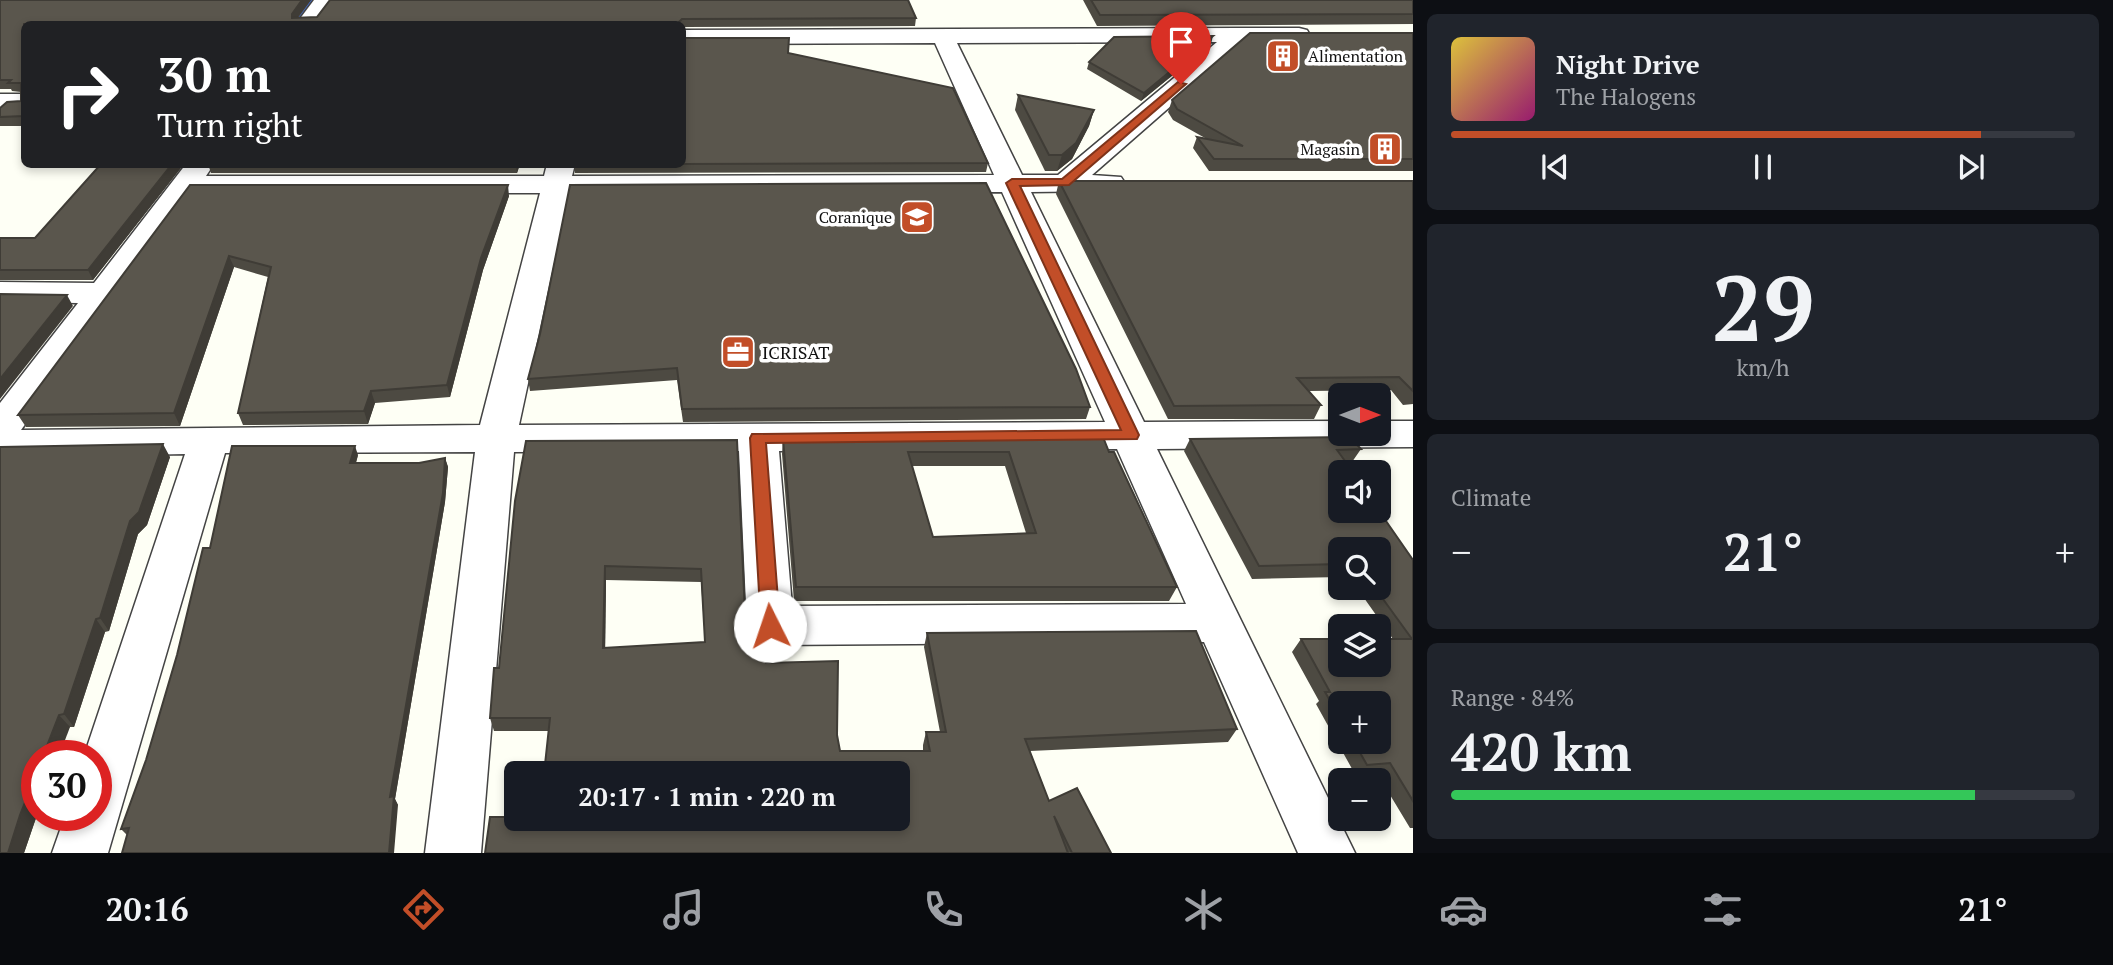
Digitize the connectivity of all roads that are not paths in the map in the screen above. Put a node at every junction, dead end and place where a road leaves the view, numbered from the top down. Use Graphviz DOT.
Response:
graph roads {
  1 [pos="325,0"];
  2 [pos="308,21"];
  3 [pos="1239,35"];
  4 [pos="1320,35"];
  5 [pos="943,36"];
  6 [pos="686,37"];
  7 [pos="0,100"];
  8 [pos="21,100"];
  9 [pos="560,174"];
  10 [pos="193,175"];
  11 [pos="1012,183"];
  12 [pos="1065,183"];
  13 [pos="1134,183"];
  14 [pos="0,292"];
  15 [pos="103,293"];
  16 [pos="0,430"];
  17 [pos="1413,434"];
  18 [pos="1131,435"];
  19 [pos="758,438"];
  20 [pos="496,439"];
  21 [pos="209,440"];
  22 [pos="0,444"];
  23 [pos="1220,623"];
  24 [pos="112,750"];
  25 [pos="87,831"];
  26 [pos="80,853"];
  27 [pos="453,853"];
  28 [pos="1327,853"];
  1 -- 2 [label="street"];
  3 -- 4 [label="street"];
  3 -- 5 [label="street"];
  3 -- 12 [label="street"];
  5 -- 6 [label="street"];
  5 -- 11 [label="street"];
  7 -- 8 [label="street"];
  9 -- 10 [label="street"];
  9 -- 11 [label="street"];
  9 -- 20 [label="street"];
  10 -- 15 [label="street"];
  11 -- 12 [label="street"];
  11 -- 18 [label="street"];
  12 -- 13 [label="street"];
  14 -- 15 [label="street"];
  15 -- 16 [label="street"];
  17 -- 18 [label="street"];
  18 -- 19 [label="street"];
  18 -- 23 [label="street"];
  19 -- 20 [label="street"];
  19 -- 23 [label="street"];
  20 -- 21 [label="street"];
  20 -- 27 [label="street"];
  21 -- 22 [label="street"];
  21 -- 24 [label="street"];
  23 -- 28 [label="street"];
  25 -- 26 [label="street"];
}
